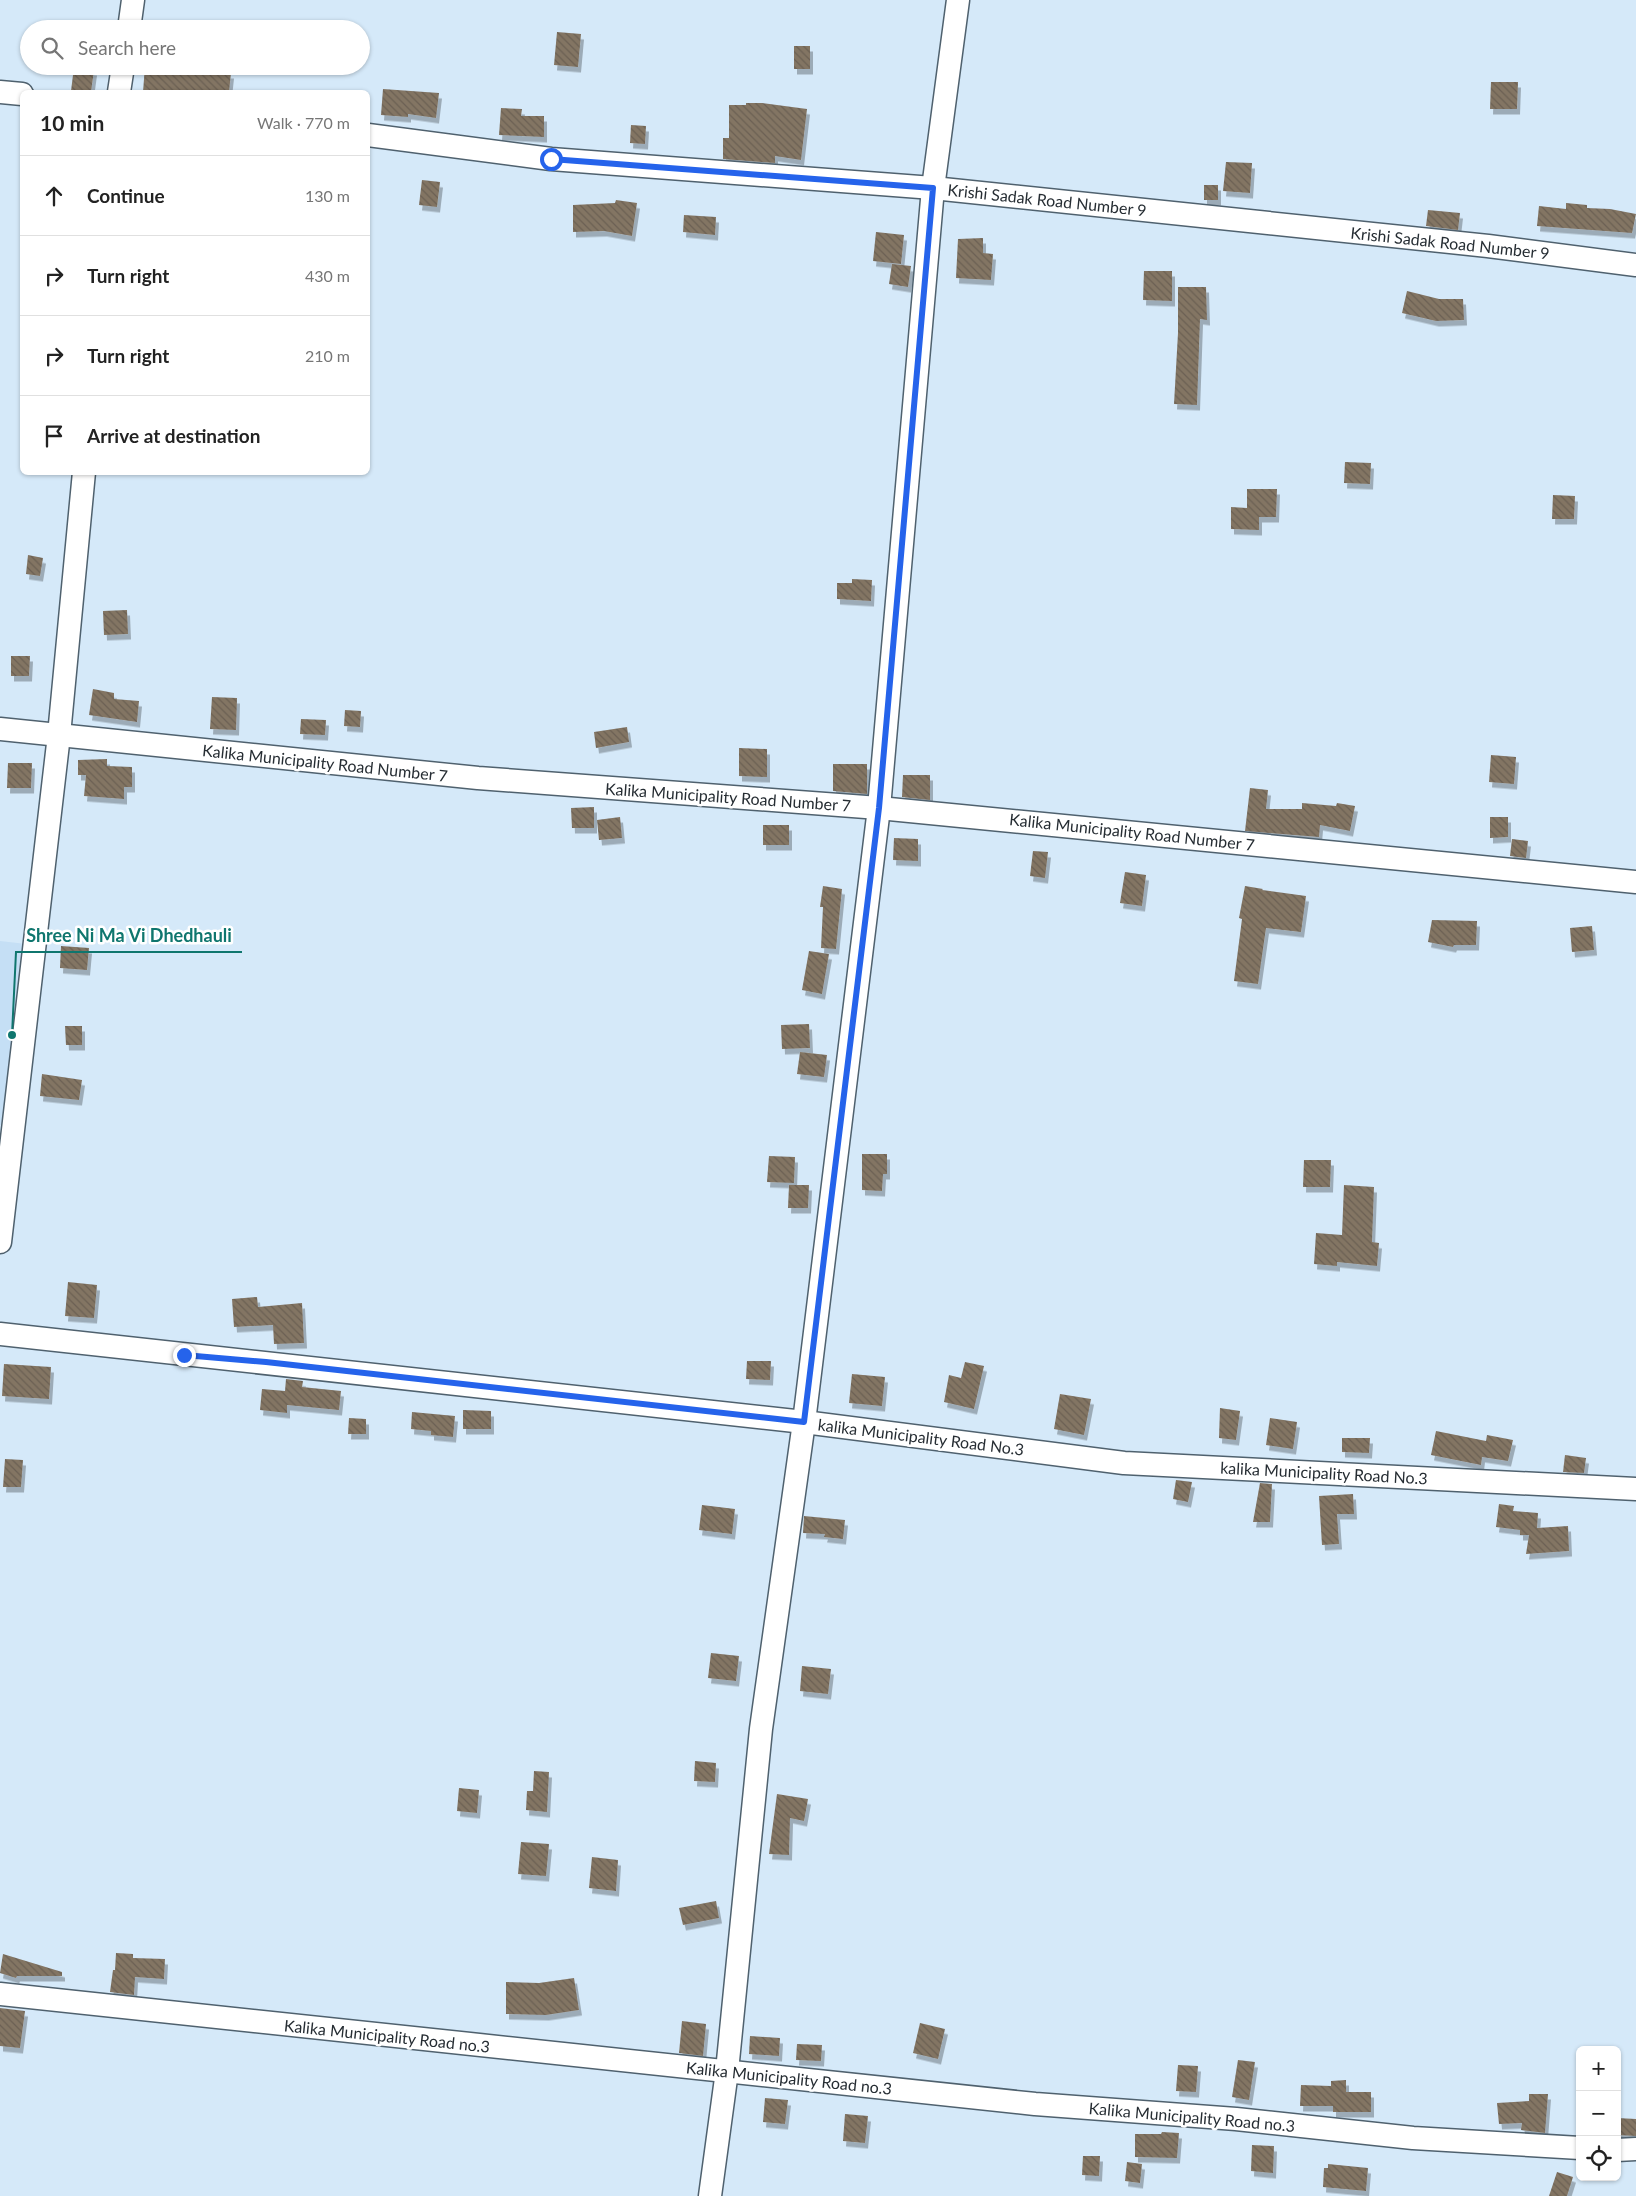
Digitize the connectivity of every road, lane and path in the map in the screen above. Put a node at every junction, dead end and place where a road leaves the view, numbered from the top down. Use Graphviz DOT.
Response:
graph roads {
  1 [pos="133,0"];
  2 [pos="958,0"];
  3 [pos="130,20"];
  4 [pos="122,75"];
  5 [pos="119,90"];
  6 [pos="0,92"];
  7 [pos="20,94"];
  8 [pos="370,135"];
  9 [pos="933,188"];
  10 [pos="1636,264"];
  11 [pos="84,475"];
  12 [pos="0,729"];
  13 [pos="60,735"];
  14 [pos="879,808"];
  15 [pos="1636,882"];
  16 [pos="0,1242"];
  17 [pos="0,1334"];
  18 [pos="804,1422"];
  19 [pos="1636,1489"];
  20 [pos="0,1994"];
  21 [pos="727,2071"];
  22 [pos="1576,2148"];
  23 [pos="1636,2149"];
  24 [pos="1621,2150"];
  25 [pos="710,2196"];
  1 -- 3 [label="street"];
  2 -- 9 [label="street"];
  4 -- 5 [label="street"];
  6 -- 7 [label="street"];
  8 -- 9 [label="street, Krishi Sadak Road Number 9"];
  9 -- 10 [label="street, Krishi Sadak Road Number 9"];
  9 -- 14 [label="street"];
  11 -- 13 [label="street"];
  12 -- 13 [label="street, Kalika Municipality Road Number 7"];
  13 -- 14 [label="street, Kalika Municipality Road Number 7"];
  13 -- 16 [label="street"];
  14 -- 15 [label="street, Kalika Municipality Road Number 7"];
  14 -- 18 [label="street"];
  17 -- 18 [label="street, kalika Municipality Road No.3"];
  18 -- 19 [label="street, kalika Municipality Road No.3"];
  18 -- 21 [label="street"];
  20 -- 21 [label="street, Kalika Municipality Road no.3"];
  21 -- 22 [label="street, Kalika Municipality Road no.3"];
  21 -- 25 [label="street"];
  23 -- 24 [label="street"];
}
